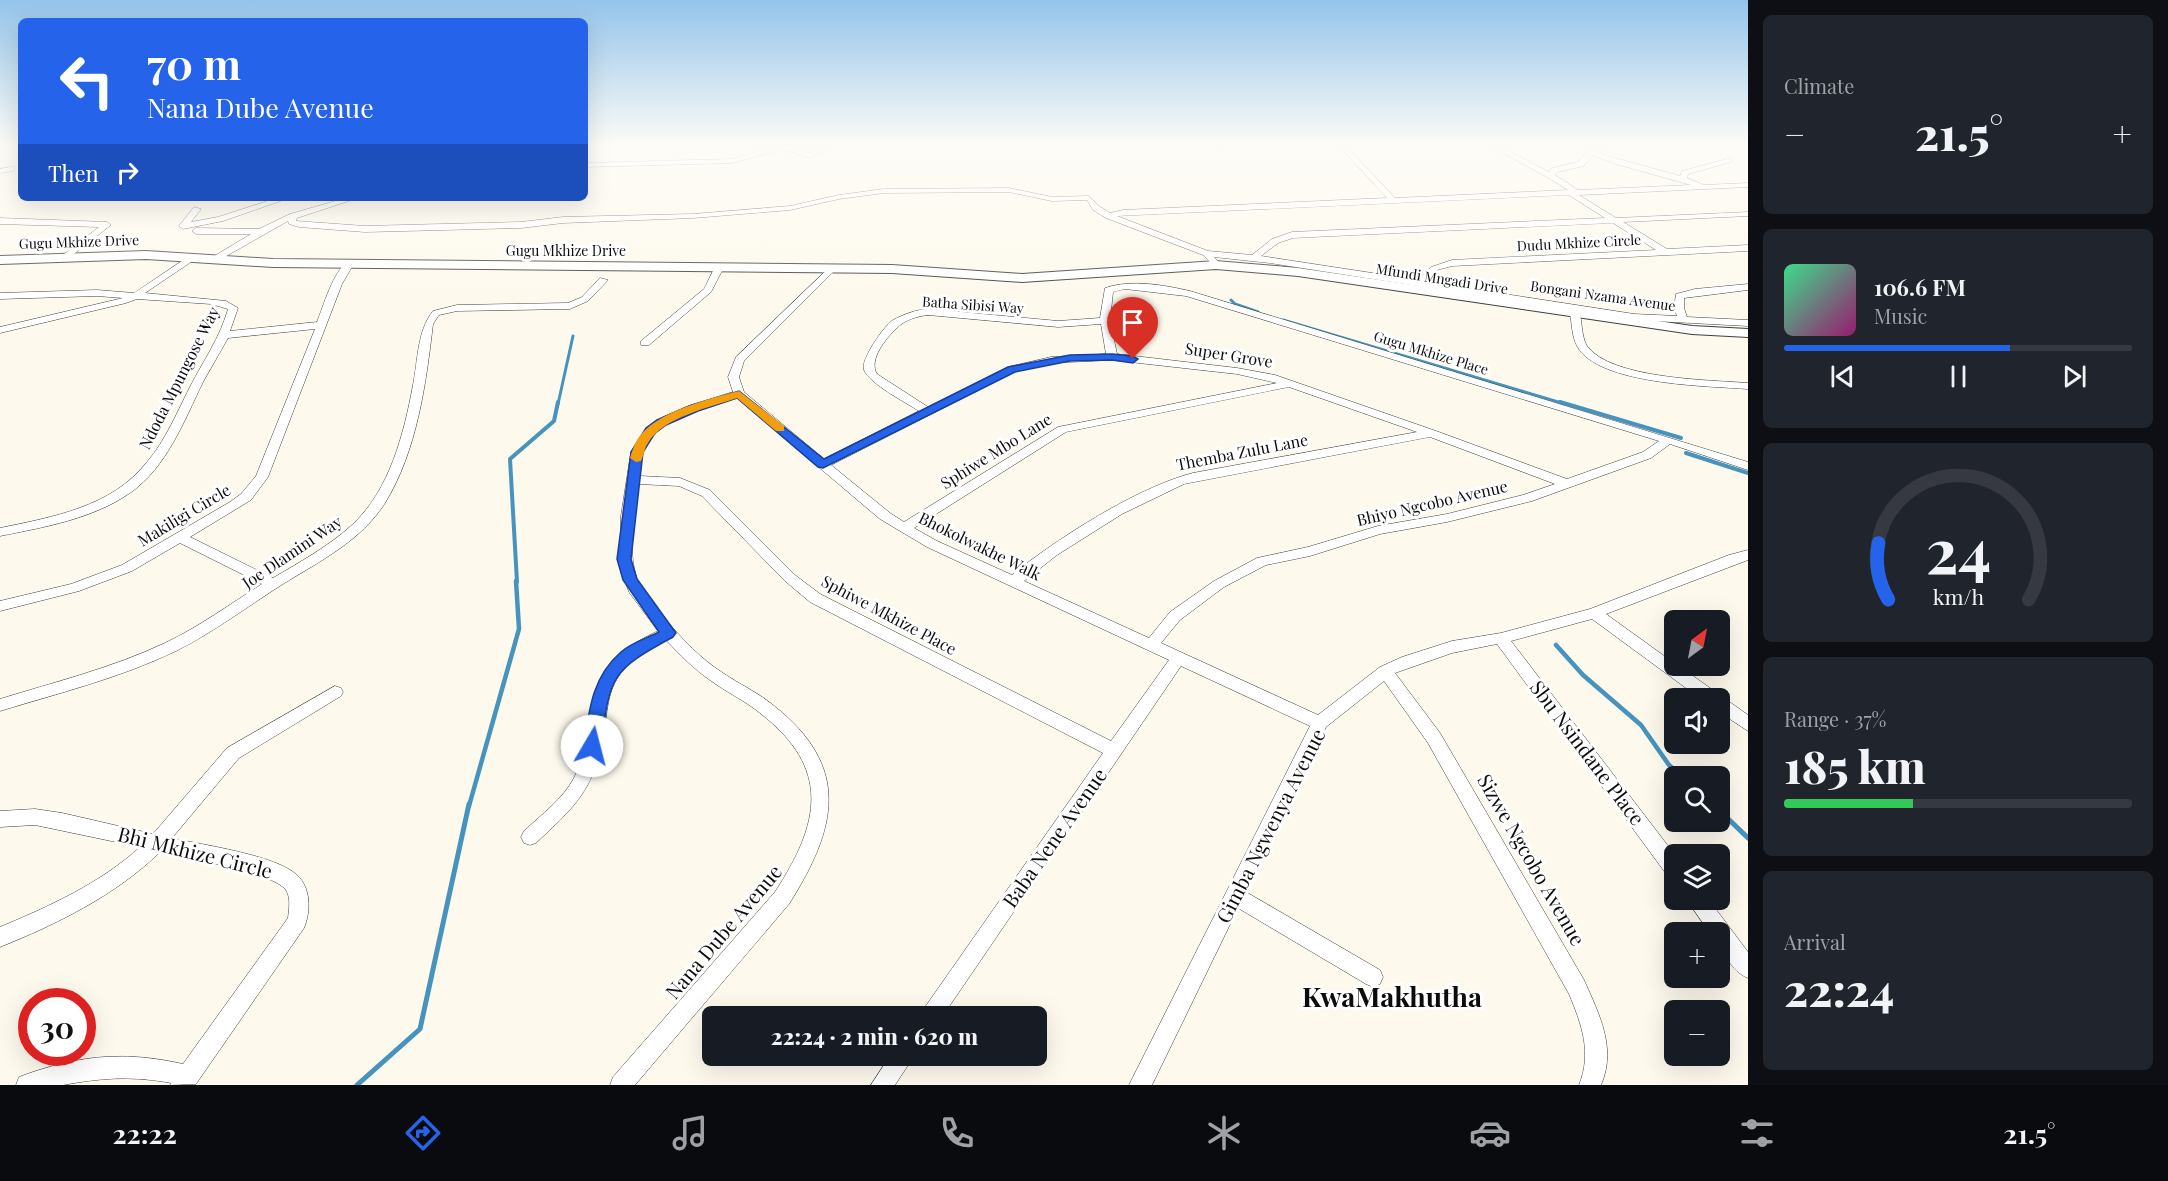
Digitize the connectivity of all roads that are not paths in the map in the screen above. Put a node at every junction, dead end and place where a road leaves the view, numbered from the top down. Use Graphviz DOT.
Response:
graph roads {
  1 [pos="841,197"];
  2 [pos="1041,197"];
  3 [pos="1391,197"];
  4 [pos="1481,197"];
  5 [pos="1580,197"];
  6 [pos="1394,200"];
  7 [pos="276,201"];
  8 [pos="344,201"];
  9 [pos="196,209"];
  10 [pos="1748,214"];
  11 [pos="293,216"];
  12 [pos="1108,216"];
  13 [pos="0,221"];
  14 [pos="1617,221"];
  15 [pos="183,226"];
  16 [pos="260,232"];
  17 [pos="1748,248"];
  18 [pos="1665,252"];
  19 [pos="1206,253"];
  20 [pos="66,257"];
  21 [pos="191,258"];
  22 [pos="1254,258"];
  23 [pos="0,260"];
  24 [pos="214,260"];
  25 [pos="348,265"];
  26 [pos="1215,265"];
  27 [pos="719,267"];
  28 [pos="831,269"];
  29 [pos="1131,270"];
  30 [pos="603,280"];
  31 [pos="1420,283"];
  32 [pos="1133,286"];
  33 [pos="1748,287"];
  34 [pos="0,296"];
  35 [pos="135,296"];
  36 [pos="1575,314"];
  37 [pos="1105,321"];
  38 [pos="1684,321"];
  39 [pos="1748,323"];
  40 [pos="320,326"];
  41 [pos="0,330"];
  42 [pos="1748,333"];
  43 [pos="223,335"];
  44 [pos="645,343"];
  45 [pos="1112,357"];
  46 [pos="1289,383"];
  47 [pos="1748,386"];
  48 [pos="739,394"];
  49 [pos="926,411"];
  50 [pos="1432,433"];
  51 [pos="1668,440"];
  52 [pos="823,465"];
  53 [pos="1748,466"];
  54 [pos="633,480"];
  55 [pos="1565,483"];
  56 [pos="904,528"];
  57 [pos="0,532"];
  58 [pos="180,538"];
  59 [pos="1748,555"];
  60 [pos="1013,582"];
  61 [pos="274,584"];
  62 [pos="0,606"];
  63 [pos="1594,613"];
  64 [pos="668,633"];
  65 [pos="1501,638"];
  66 [pos="1151,645"];
  67 [pos="1178,658"];
  68 [pos="1385,671"];
  69 [pos="1698,688"];
  70 [pos="335,693"];
  71 [pos="0,705"];
  72 [pos="1730,711"];
  73 [pos="1320,723"];
  74 [pos="1748,724"];
  75 [pos="1115,751"];
  76 [pos="0,819"];
  77 [pos="530,837"];
  78 [pos="157,843"];
  79 [pos="1664,856"];
  80 [pos="1234,896"];
  81 [pos="1704,910"];
  82 [pos="0,937"];
  83 [pos="1748,968"];
  84 [pos="1373,977"];
  85 [pos="938,1006"];
  86 [pos="896,1066"];
  87 [pos="185,1081"];
  88 [pos="27,1085"];
  89 [pos="621,1085"];
  90 [pos="882,1085"];
  91 [pos="1140,1085"];
  92 [pos="1590,1085"];
  1 -- 11 [label="street, Bongani Nzama Avenue"];
  2 -- 12 [label="street, Bongani Nzama Avenue"];
  3 -- 6 [label="street"];
  4 -- 6 [label="street"];
  5 -- 14 [label="street"];
  6 -- 12 [label="street"];
  7 -- 15 [label="street"];
  8 -- 11 [label="street"];
  9 -- 15 [label="street"];
  10 -- 14 [label="street"];
  11 -- 16 [label="street"];
  12 -- 19 [label="street, Bongani Nzama Avenue"];
  13 -- 20 [label="street"];
  14 -- 18 [label="street"];
  14 -- 22 [label="street"];
  15 -- 16 [label="street"];
  16 -- 24 [label="street"];
  17 -- 18 [label="street, Dudu Mkhize Circle"];
  18 -- 31 [label="street, Dudu Mkhize Circle"];
  19 -- 22 [label="street, Bongani Nzama Avenue"];
  19 -- 26 [label="street"];
  20 -- 21 [label="street, Gugu Mkhize Drive"];
  20 -- 23 [label="street, Gugu Mkhize Drive"];
  21 -- 24 [label="street, Gugu Mkhize Drive"];
  21 -- 35 [label="street"];
  22 -- 31 [label="street, Bongani Nzama Avenue"];
  24 -- 25 [label="street, Gugu Mkhize Drive"];
  25 -- 27 [label="street, Gugu Mkhize Drive"];
  25 -- 40 [label="street, Makiligi Circle"];
  26 -- 29 [label="street, Mfundi Mngadi Drive"];
  26 -- 36 [label="street, Mfundi Mngadi Drive"];
  27 -- 28 [label="street, Gugu Mkhize Drive"];
  27 -- 44 [label="street"];
  28 -- 29 [label="street, Gugu Mkhize Drive"];
  28 -- 48 [label="street"];
  29 -- 32 [label="street"];
  30 -- 61 [label="street, Joe Dlamini Way"];
  31 -- 38 [label="street, Bongani Nzama Avenue"];
  32 -- 37 [label="street, Gugu Mkhize Place"];
  32 -- 51 [label="street, Gugu Mkhize Place"];
  33 -- 38 [label="street"];
  34 -- 35 [label="street"];
  35 -- 41 [label="street"];
  35 -- 43 [label="street, Ndoda Mpungose Way"];
  36 -- 42 [label="street, Mfundi Mngadi Drive"];
  36 -- 47 [label="street"];
  37 -- 45 [label="street"];
  37 -- 49 [label="street, Batha Sibisi Way"];
  38 -- 39 [label="street, Bongani Nzama Avenue"];
  40 -- 43 [label="street"];
  40 -- 58 [label="street, Makiligi Circle"];
  43 -- 57 [label="street, Ndoda Mpungose Way"];
  45 -- 46 [label="street, Super Grove"];
  45 -- 49 [label="street, Super Grove"];
  46 -- 50 [label="street, Super Grove"];
  46 -- 56 [label="street, Sphiwe Mbo Lane"];
  48 -- 52 [label="street, Bhokolwakhe Walk"];
  48 -- 54 [label="street, Nana Dube Avenue"];
  49 -- 52 [label="street, Super Grove"];
  50 -- 55 [label="street, Super Grove"];
  50 -- 60 [label="street, Themba Zulu Lane"];
  51 -- 53 [label="street, Gugu Mkhize Place"];
  51 -- 55 [label="street, Bhiyo Ngcobo Avenue"];
  52 -- 56 [label="street, Bhokolwakhe Walk"];
  54 -- 64 [label="street, Nana Dube Avenue"];
  54 -- 75 [label="street, Sphiwe Mkhize Place"];
  55 -- 66 [label="street, Bhiyo Ngcobo Avenue"];
  56 -- 60 [label="street, Bhokolwakhe Walk"];
  58 -- 61 [label="street"];
  58 -- 62 [label="street, Makiligi Circle"];
  59 -- 63 [label="street, Gimba Ngwenya Avenue"];
  60 -- 66 [label="street, Bhokolwakhe Walk"];
  61 -- 71 [label="street, Joe Dlamini Way"];
  63 -- 65 [label="street, Gimba Ngwenya Avenue"];
  63 -- 69 [label="street"];
  64 -- 77 [label="street"];
  64 -- 89 [label="street, Nana Dube Avenue"];
  65 -- 68 [label="street, Gimba Ngwenya Avenue"];
  65 -- 79 [label="street, Sbu Nsindane Place"];
  66 -- 67 [label="street, Bhokolwakhe Walk"];
  67 -- 73 [label="street, Bhokolwakhe Walk"];
  67 -- 75 [label="street, Baba Nene Avenue"];
  68 -- 73 [label="street, Gimba Ngwenya Avenue"];
  68 -- 92 [label="street, Sizwe Ngcobo Avenue"];
  70 -- 78 [label="street"];
  72 -- 74 [label="street"];
  73 -- 80 [label="street, Gimba Ngwenya Avenue"];
  75 -- 85 [label="street, Baba Nene Avenue"];
  76 -- 78 [label="street, Bhi Mkhize Circle"];
  78 -- 82 [label="street"];
  78 -- 87 [label="street, Bhi Mkhize Circle"];
  80 -- 84 [label="street"];
  80 -- 91 [label="street, Gimba Ngwenya Avenue"];
  81 -- 83 [label="street"];
  86 -- 90 [label="street"];
  87 -- 88 [label="street"];
}
